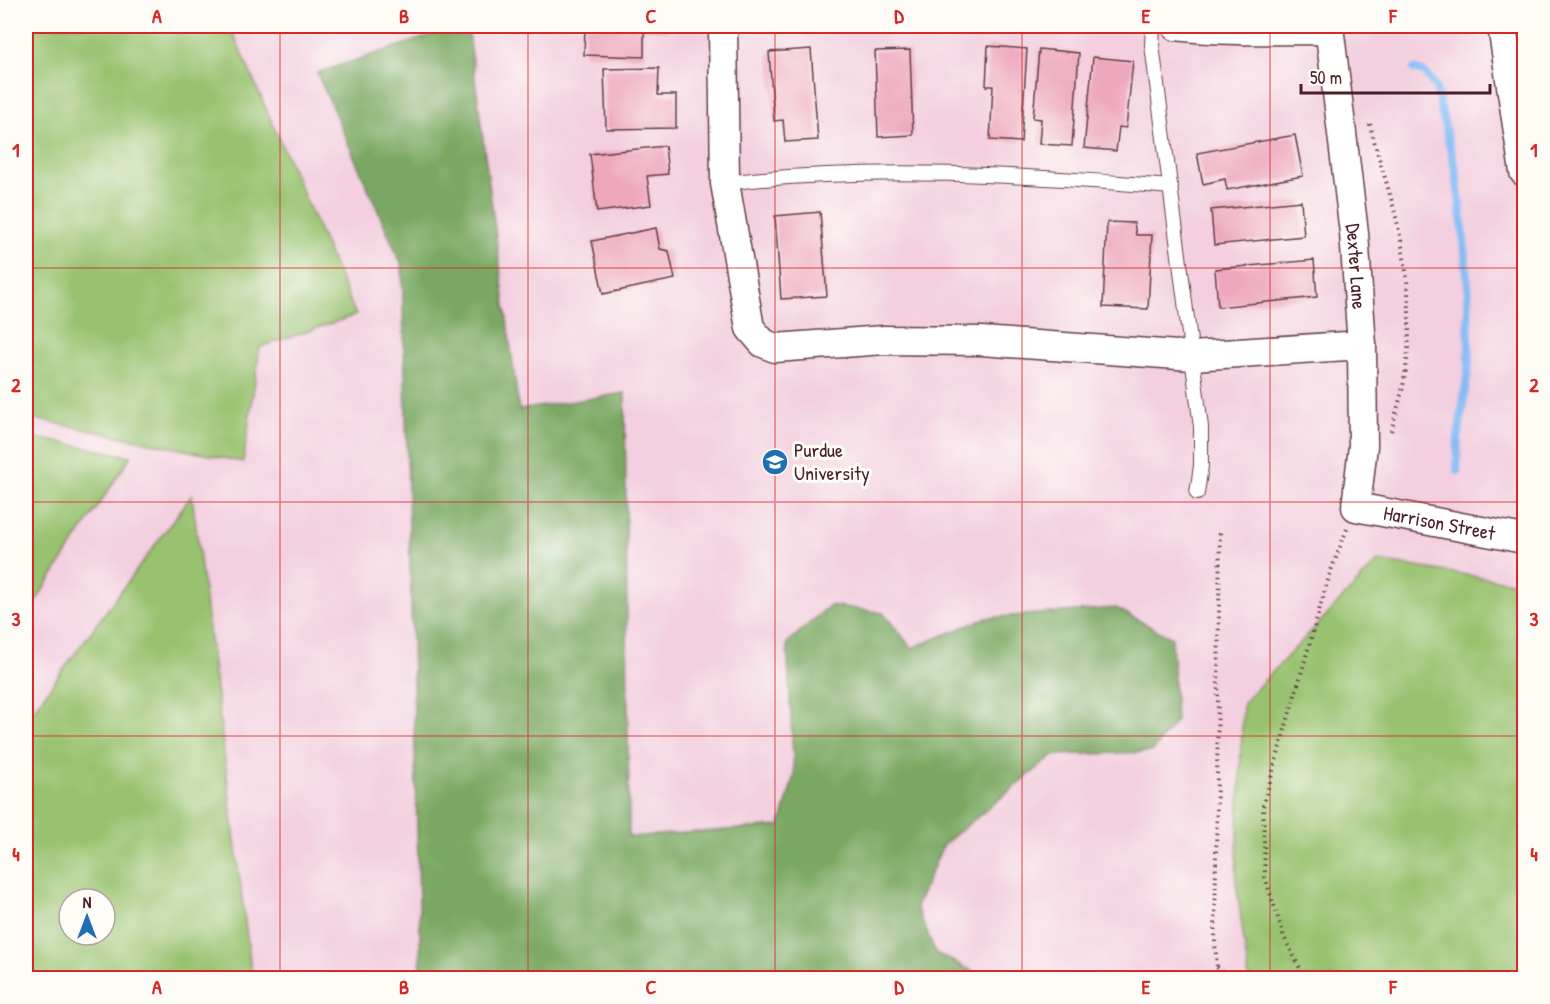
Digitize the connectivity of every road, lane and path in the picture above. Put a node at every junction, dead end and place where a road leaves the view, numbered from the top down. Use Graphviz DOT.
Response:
graph roads {
  1 [pos="723,26"];
  2 [pos="1153,26"];
  3 [pos="1176,26"];
  4 [pos="1502,26"];
  5 [pos="1329,28"];
  6 [pos="1370,122"];
  7 [pos="1524,172"];
  8 [pos="725,183"];
  9 [pos="1171,187"];
  10 [pos="1362,345"];
  11 [pos="1192,356"];
  12 [pos="1389,441"];
  13 [pos="1197,493"];
  14 [pos="1356,507"];
  15 [pos="1220,529"];
  16 [pos="1524,539"];
  17 [pos="1217,967"];
  18 [pos="1218,978"];
  19 [pos="1228,978"];
  20 [pos="1305,978"];
  1 -- 8 [label="street"];
  2 -- 9 [label="lane"];
  3 -- 5 [label="street"];
  4 -- 7 [label="street"];
  5 -- 10 [label="street, Dexter Lane"];
  6 -- 12 [label="path"];
  8 -- 9 [label="lane"];
  8 -- 11 [label="street"];
  9 -- 11 [label="lane"];
  10 -- 11 [label="street"];
  10 -- 14 [label="street, Dexter Lane"];
  11 -- 13 [label="lane"];
  14 -- 16 [label="street, Harrison Street"];
  14 -- 20 [label="path"];
  15 -- 17 [label="path"];
  17 -- 18 [label="path"];
  17 -- 19 [label="path"];
}
